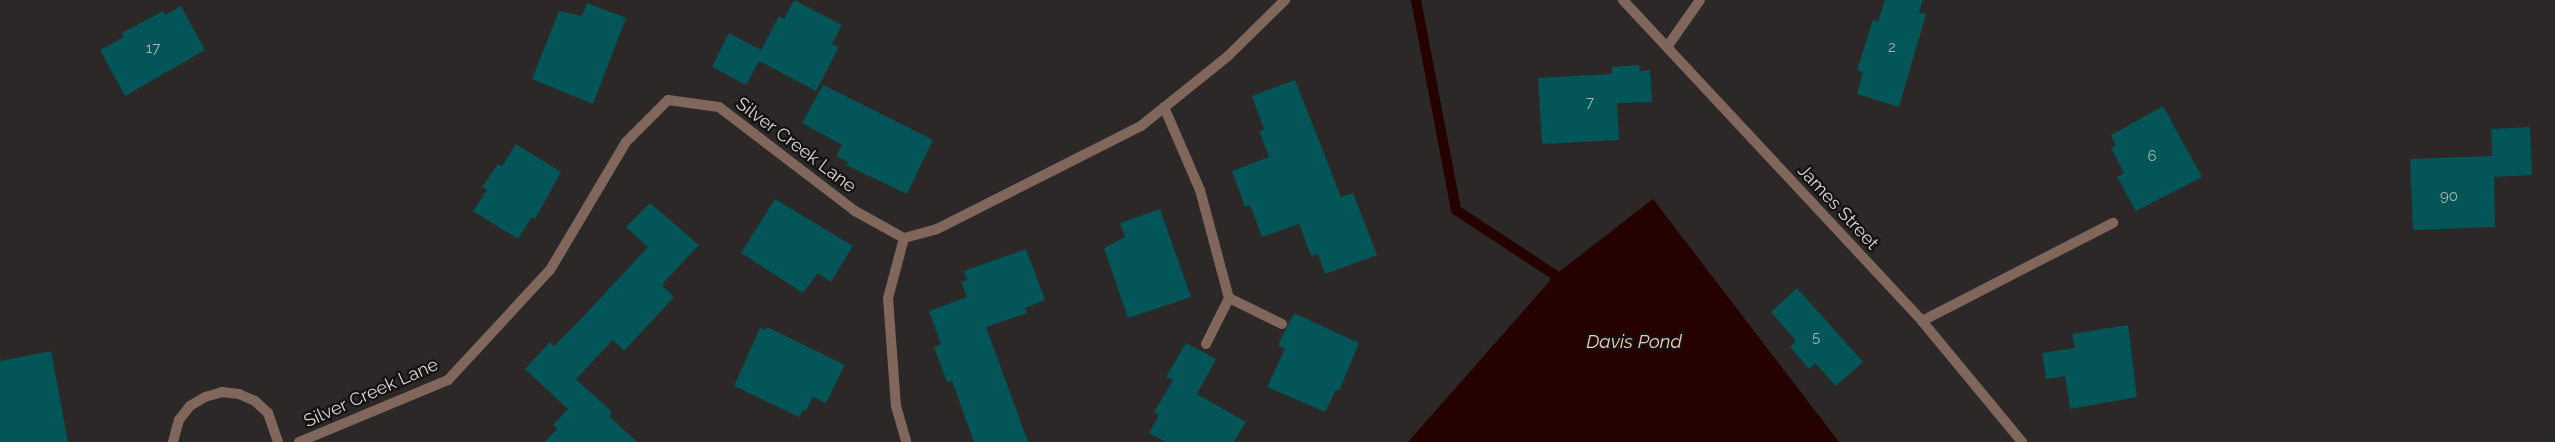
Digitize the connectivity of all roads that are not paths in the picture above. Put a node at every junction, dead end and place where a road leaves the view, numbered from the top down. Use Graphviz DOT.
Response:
graph roads {
  1 [pos="1285,0"];
  2 [pos="1623,0"];
  3 [pos="1700,0"];
  4 [pos="1667,47"];
  5 [pos="1164,107"];
  6 [pos="2113,223"];
  7 [pos="904,238"];
  8 [pos="1229,298"];
  9 [pos="1922,321"];
  10 [pos="1282,324"];
  11 [pos="1206,344"];
  12 [pos="173,442"];
  13 [pos="278,442"];
  14 [pos="299,442"];
  15 [pos="906,442"];
  16 [pos="2022,442"];
  1 -- 5 [label="street"];
  2 -- 4 [label="street, James Street"];
  3 -- 4 [label="street"];
  4 -- 9 [label="street, James Street"];
  5 -- 7 [label="street"];
  5 -- 8 [label="street"];
  6 -- 9 [label="street"];
  7 -- 14 [label="street, Silver Creek Lane"];
  7 -- 15 [label="street"];
  8 -- 10 [label="street"];
  8 -- 11 [label="street"];
  9 -- 16 [label="street, James Street"];
  12 -- 13 [label="street"];
}
